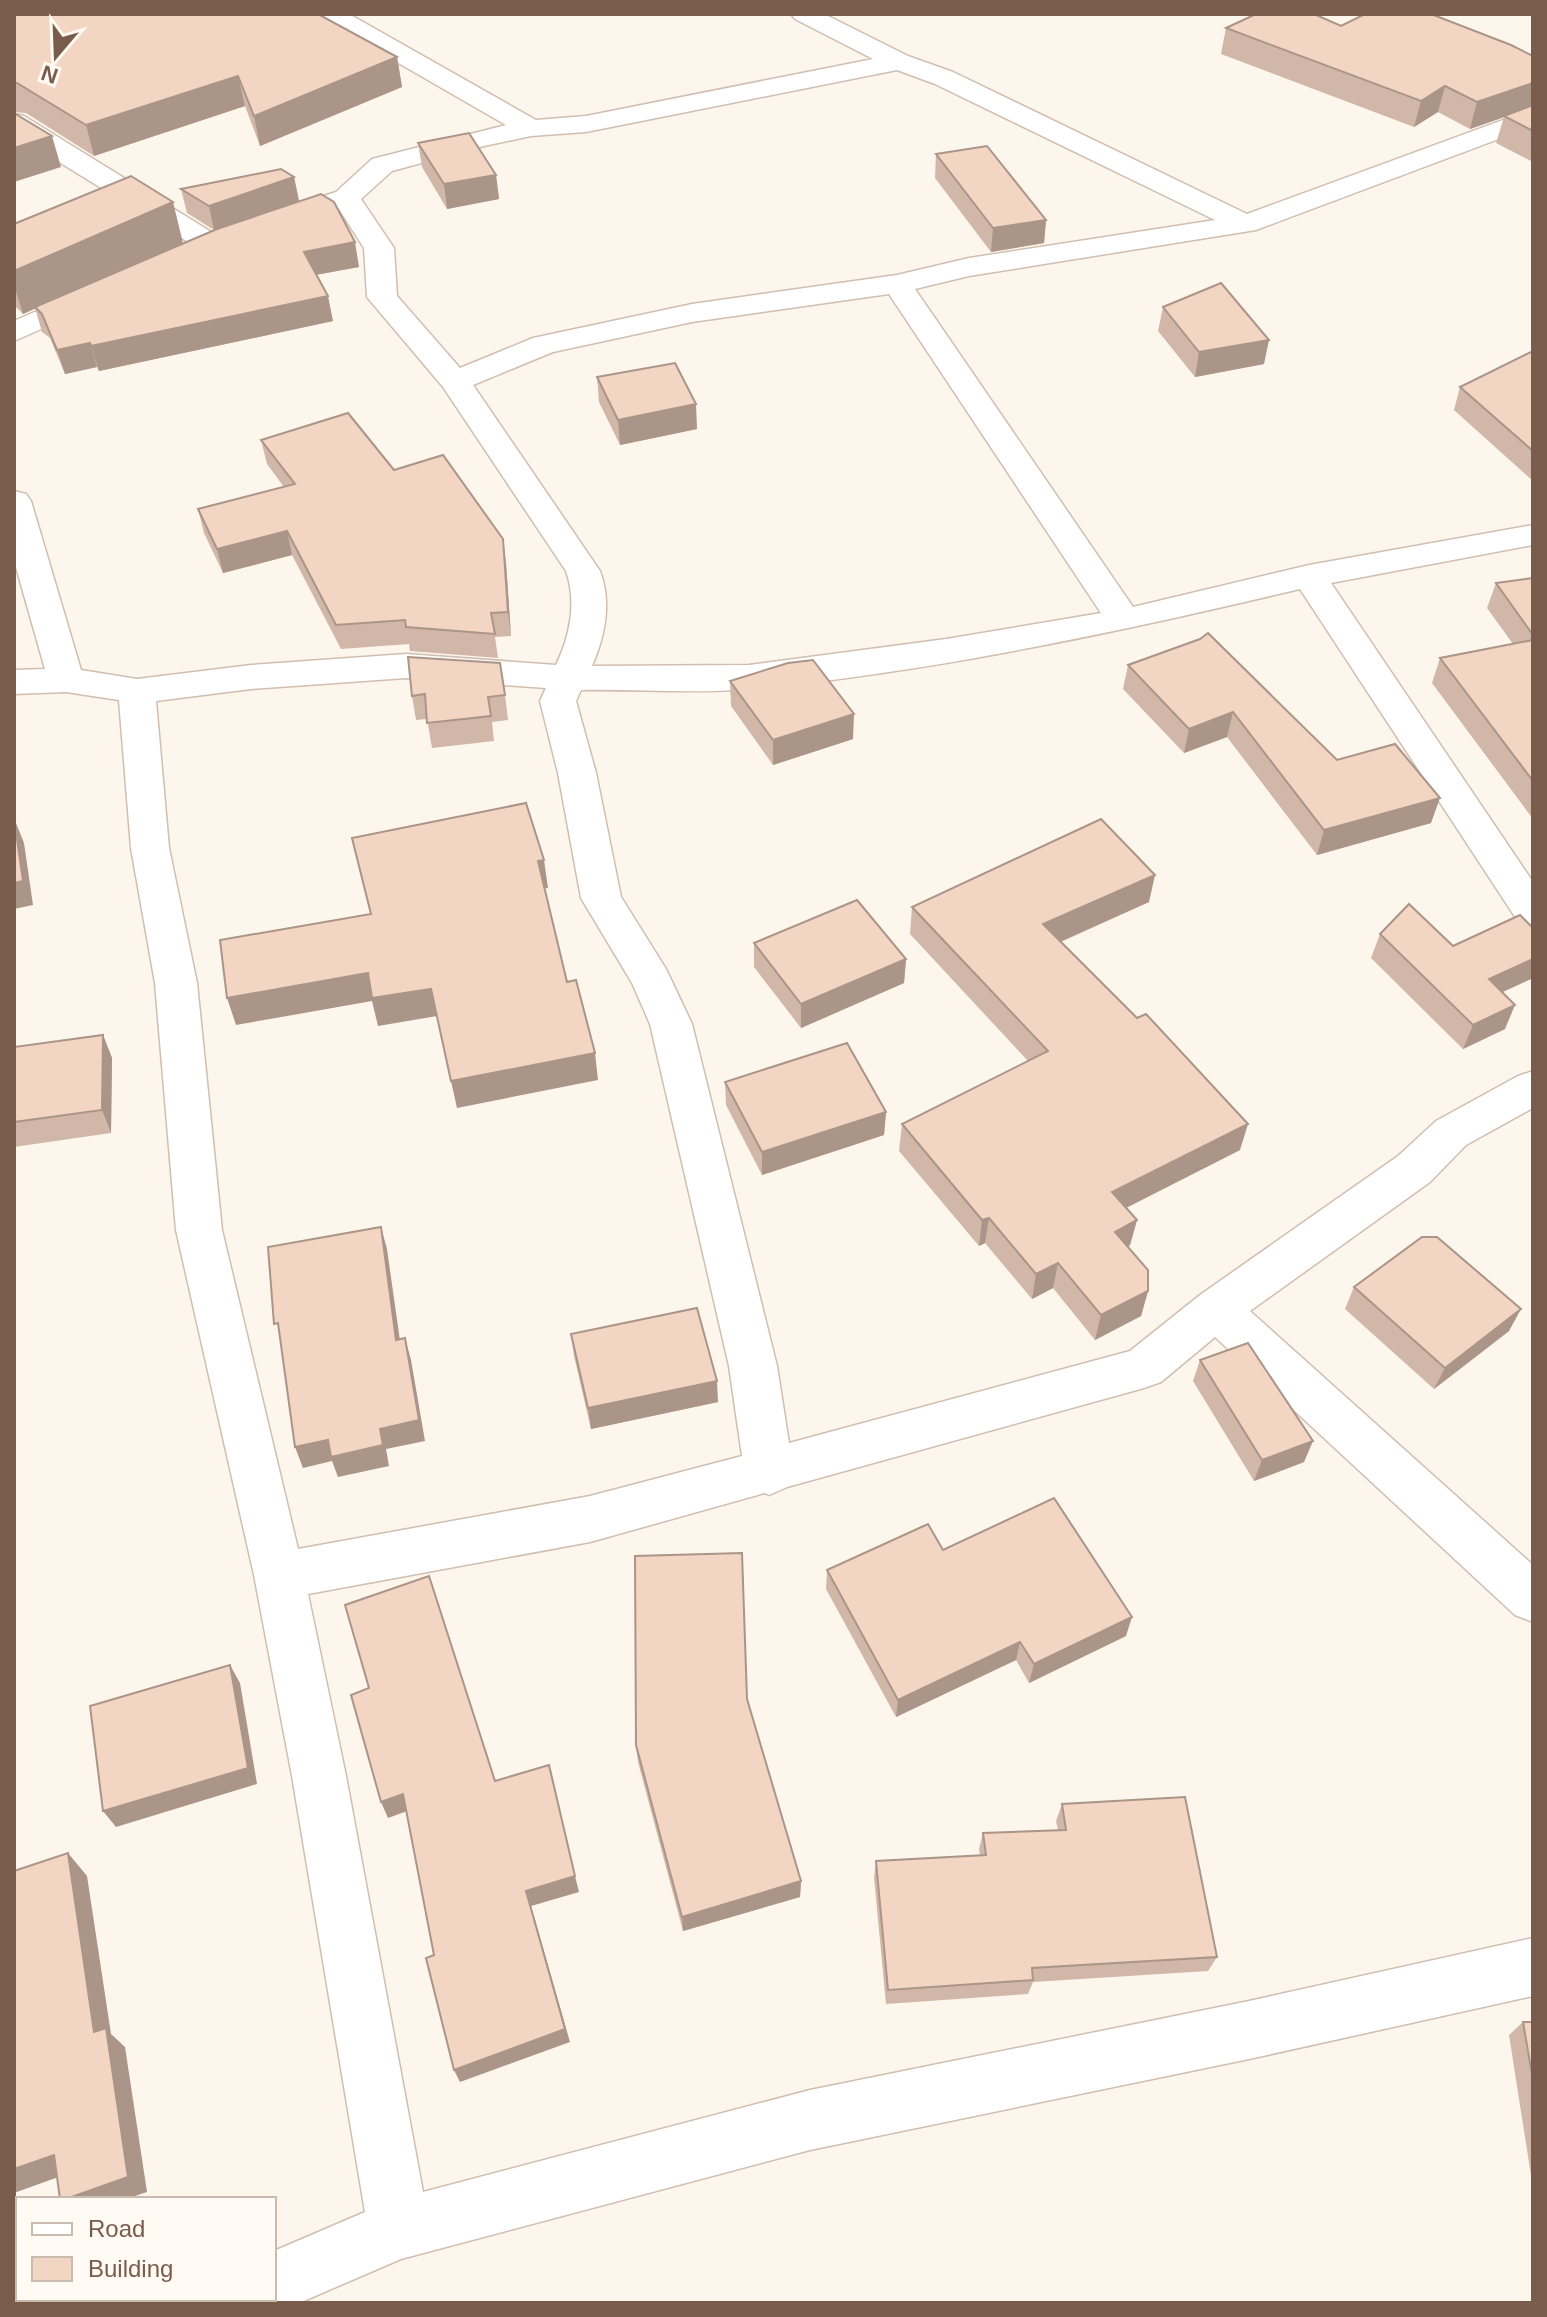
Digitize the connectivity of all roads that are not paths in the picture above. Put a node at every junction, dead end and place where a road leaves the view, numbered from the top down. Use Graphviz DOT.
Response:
graph roads {
  1 [pos="331,14"];
  2 [pos="804,14"];
  3 [pos="899,62"];
  4 [pos="1533,117"];
  5 [pos="16,125"];
  6 [pos="531,128"];
  7 [pos="346,198"];
  8 [pos="293,215"];
  9 [pos="1246,224"];
  10 [pos="240,233"];
  11 [pos="211,244"];
  12 [pos="184,256"];
  13 [pos="897,284"];
  14 [pos="117,285"];
  15 [pos="14,332"];
  16 [pos="455,381"];
  17 [pos="14,501"];
  18 [pos="1533,535"];
  19 [pos="1309,576"];
  20 [pos="1124,620"];
  21 [pos="566,678"];
  22 [pos="66,680"];
  23 [pos="14,682"];
  24 [pos="137,691"];
  25 [pos="1533,913"];
  26 [pos="1533,1088"];
  27 [pos="1216,1309"];
  28 [pos="769,1473"];
  29 [pos="279,1575"];
  30 [pos="1533,1598"];
  31 [pos="1533,1967"];
  32 [pos="399,2229"];
  33 [pos="276,2281"];
  1 -- 6 [label="street"];
  2 -- 3 [label="street"];
  3 -- 6 [label="street"];
  3 -- 9 [label="street"];
  4 -- 9 [label="street"];
  5 -- 11 [label="street"];
  6 -- 7 [label="street"];
  7 -- 8 [label="street"];
  7 -- 16 [label="street"];
  9 -- 13 [label="street"];
  10 -- 11 [label="street"];
  11 -- 12 [label="street"];
  13 -- 16 [label="street"];
  13 -- 20 [label="street"];
  14 -- 15 [label="street"];
  16 -- 21 [label="street"];
  17 -- 22 [label="street"];
  18 -- 19 [label="street"];
  19 -- 20 [label="street"];
  19 -- 25 [label="street"];
  20 -- 21 [label="street"];
  21 -- 24 [label="street"];
  21 -- 28 [label="street"];
  22 -- 23 [label="street"];
  22 -- 24 [label="street"];
  24 -- 29 [label="street"];
  26 -- 27 [label="street"];
  27 -- 28 [label="street"];
  27 -- 30 [label="street"];
  28 -- 29 [label="street"];
  29 -- 32 [label="street"];
  31 -- 32 [label="street"];
  32 -- 33 [label="street"];
}
